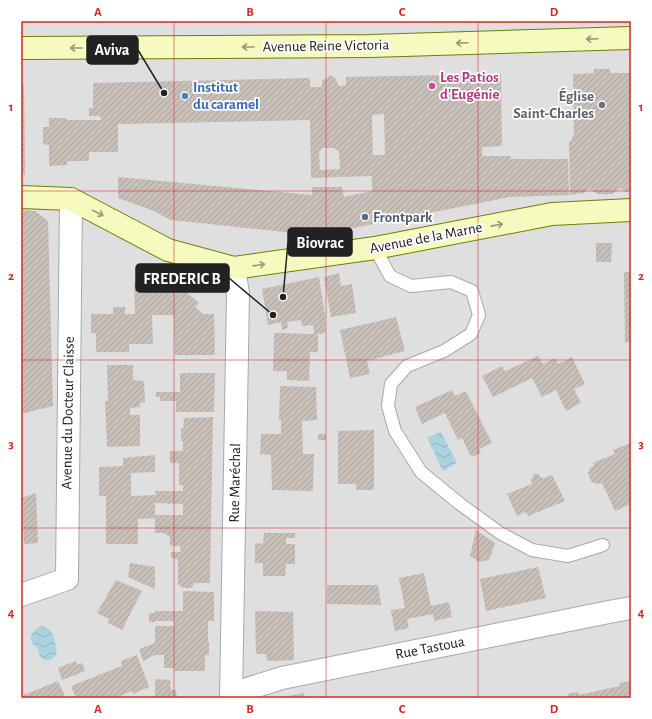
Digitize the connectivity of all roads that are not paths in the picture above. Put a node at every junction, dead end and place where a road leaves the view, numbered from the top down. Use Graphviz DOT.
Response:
graph roads {
  1 [pos="631,38"];
  2 [pos="21,48"];
  3 [pos="21,197"];
  4 [pos="71,199"];
  5 [pos="631,210"];
  6 [pos="375,248"];
  7 [pos="234,268"];
  8 [pos="603,545"];
  9 [pos="21,595"];
  10 [pos="631,608"];
  11 [pos="231,696"];
  1 -- 2 [label="main road, Avenue Reine Victoria, one-way"];
  3 -- 4 [label="main road, Avenue de la Marne"];
  4 -- 7 [label="main road, Avenue de la Marne, one-way"];
  4 -- 9 [label="street, Avenue du Docteur Claisse"];
  6 -- 5 [label="main road, Avenue de la Marne, one-way"];
  7 -- 6 [label="main road, Avenue de la Marne, one-way"];
  6 -- 8 [label="lane"];
  7 -- 11 [label="street, Rue Maréchal"];
  10 -- 11 [label="street, Rue Tastoua"];
}
